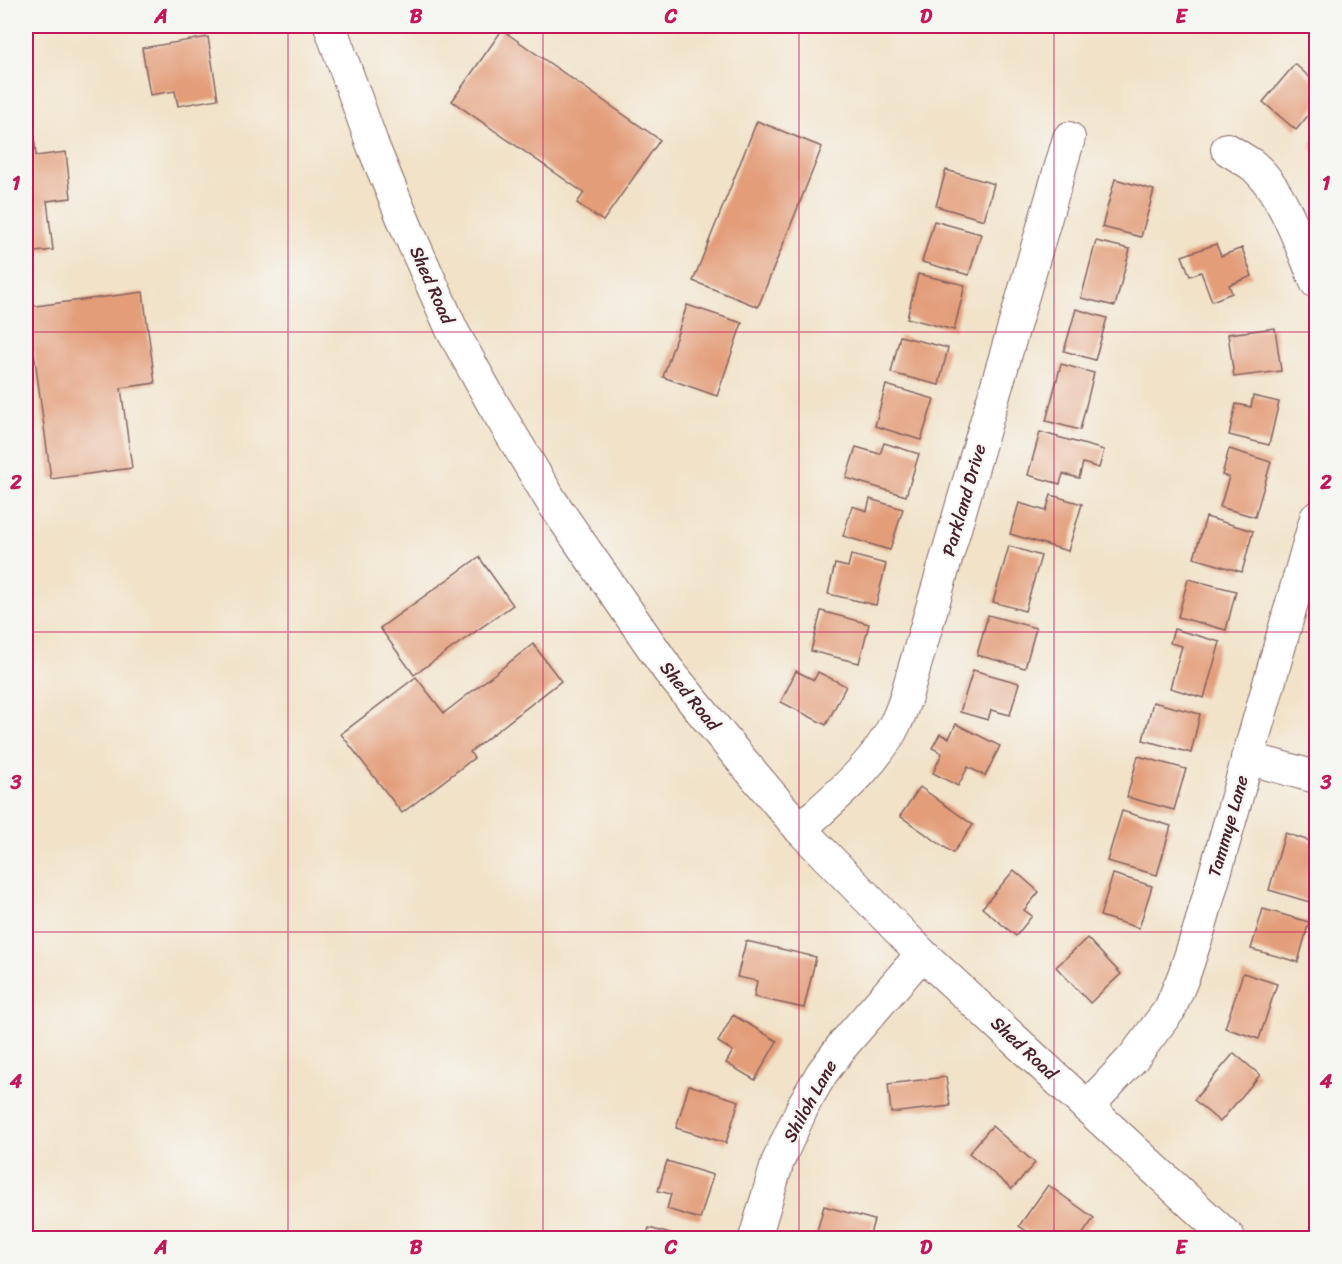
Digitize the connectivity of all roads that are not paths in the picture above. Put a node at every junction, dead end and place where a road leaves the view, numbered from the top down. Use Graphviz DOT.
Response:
graph roads {
  1 [pos="330,26"];
  2 [pos="1069,138"];
  3 [pos="1227,149"];
  4 [pos="1317,282"];
  5 [pos="1317,518"];
  6 [pos="1247,758"];
  7 [pos="1317,777"];
  8 [pos="800,829"];
  9 [pos="922,954"];
  10 [pos="1087,1107"];
  11 [pos="755,1239"];
  12 [pos="1229,1239"];
  1 -- 8 [label="street, Shed Road"];
  2 -- 8 [label="street, Parkland Drive"];
  3 -- 4 [label="street"];
  5 -- 6 [label="street, Tammye Lane"];
  6 -- 7 [label="street"];
  6 -- 10 [label="street, Tammye Lane"];
  8 -- 9 [label="street, Shed Road"];
  9 -- 10 [label="street, Shed Road"];
  9 -- 11 [label="street, Shiloh Lane"];
  10 -- 12 [label="street, Shed Road"];
}
